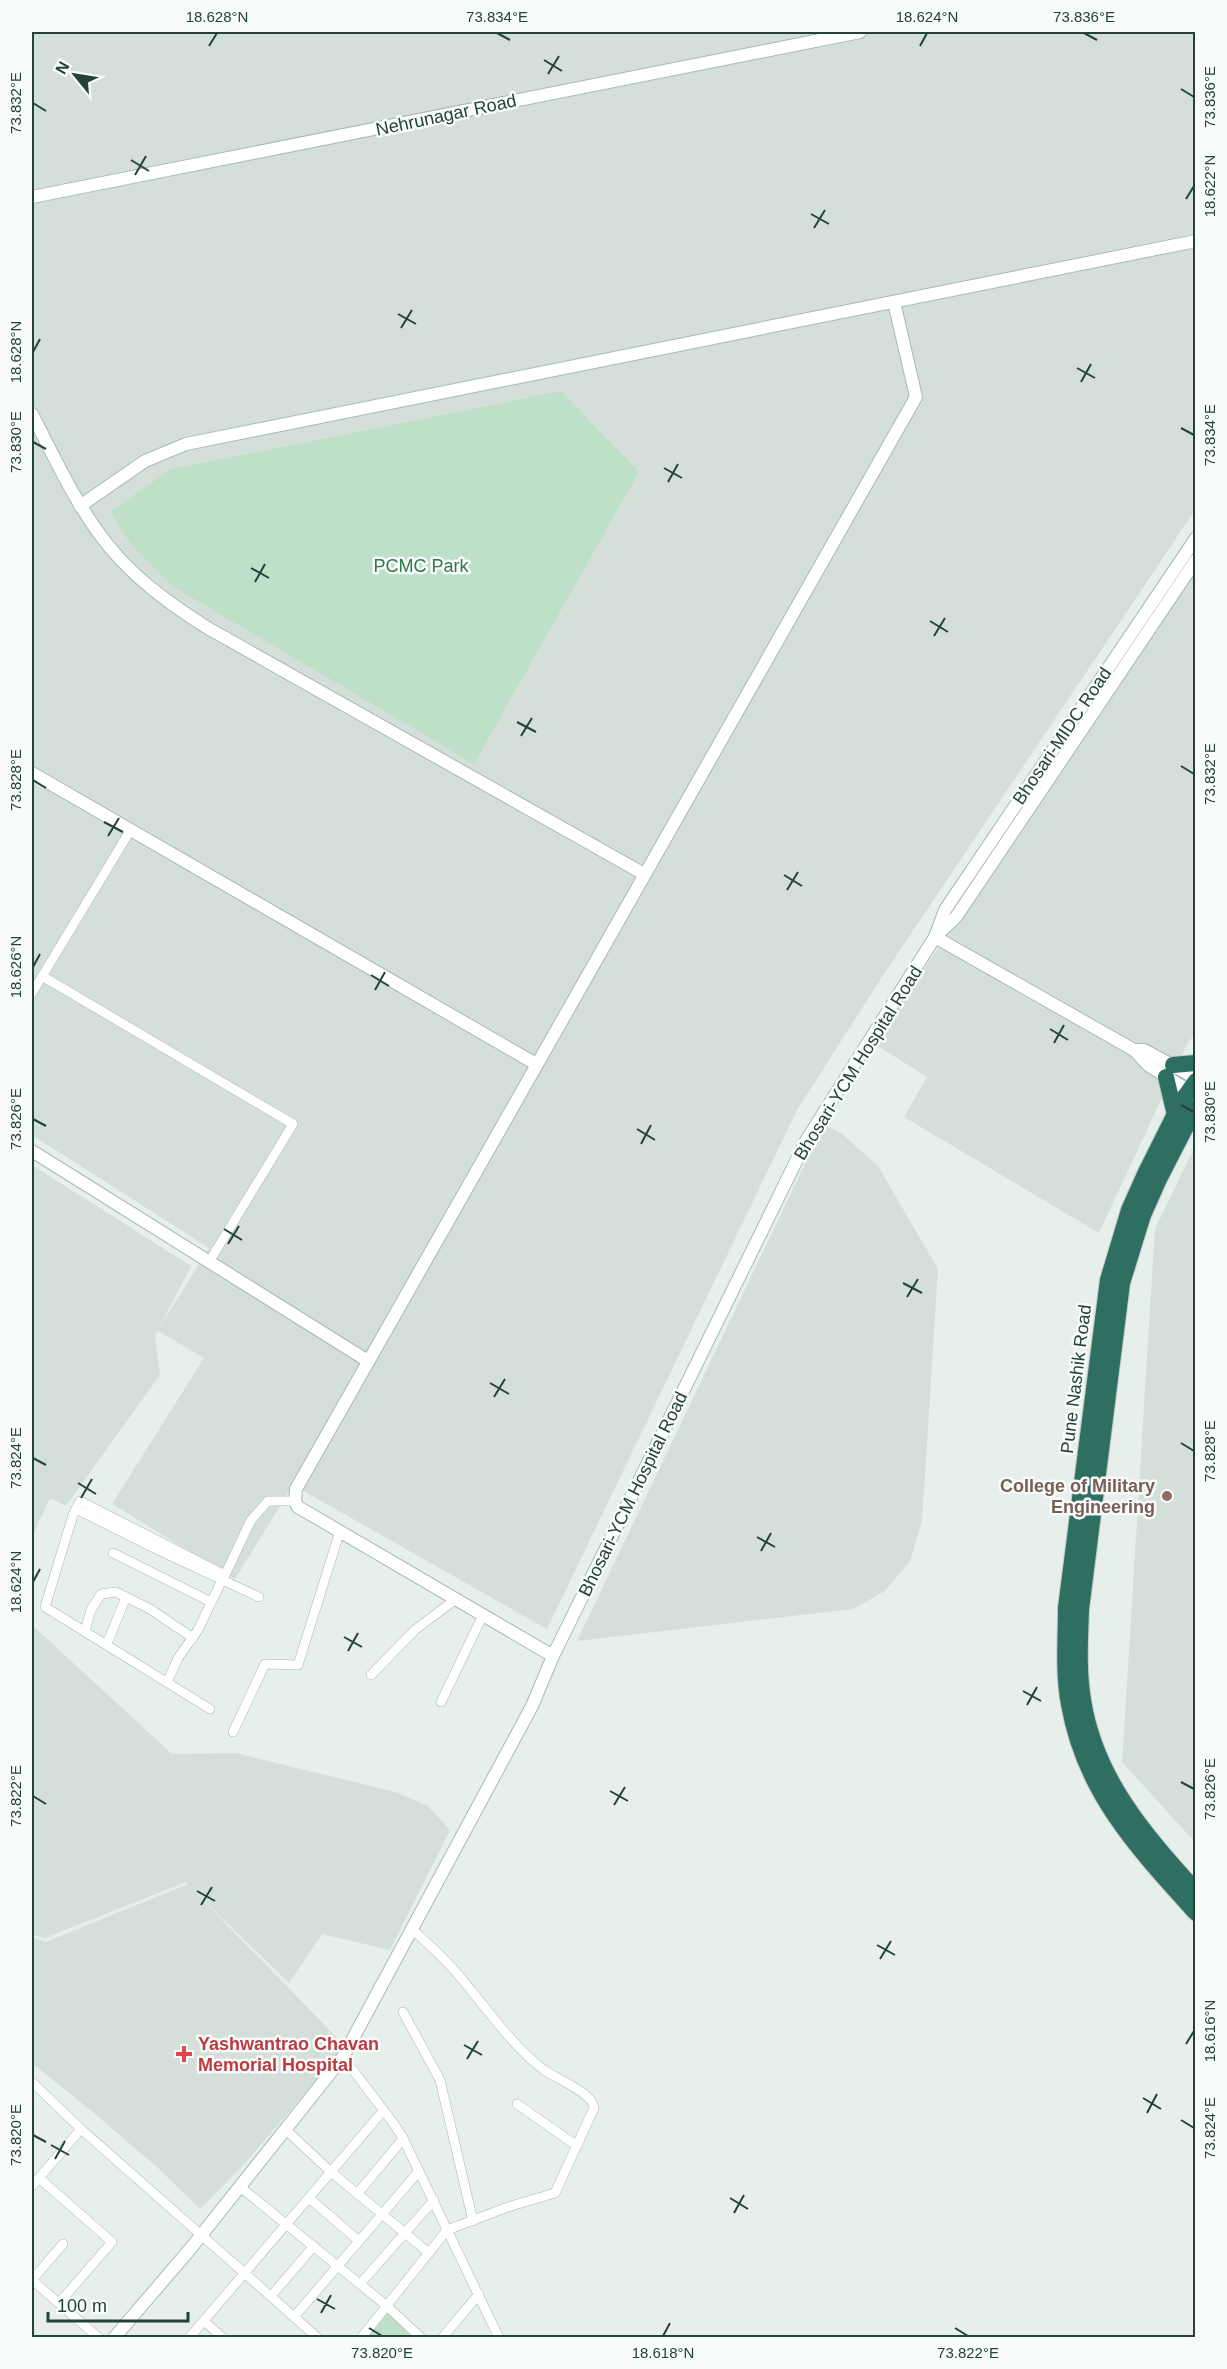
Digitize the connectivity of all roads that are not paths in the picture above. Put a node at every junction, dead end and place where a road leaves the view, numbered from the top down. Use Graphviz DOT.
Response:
graph roads {
  1 [pos="860,32"];
  2 [pos="32,197"];
  3 [pos="1196,242"];
  4 [pos="894,302"];
  5 [pos="32,414"];
  6 [pos="80,506"];
  7 [pos="1196,538"];
  8 [pos="1196,560"];
  9 [pos="32,773"];
  10 [pos="130,831"];
  11 [pos="644,874"];
  12 [pos="935,937"];
  13 [pos="42,976"];
  14 [pos="32,993"];
  15 [pos="1196,1063"];
  16 [pos="536,1064"];
  17 [pos="1170,1071"];
  18 [pos="1194,1086"];
  19 [pos="1196,1107"];
  20 [pos="1175,1114"];
  21 [pos="32,1151"];
  22 [pos="209,1262"];
  23 [pos="368,1361"];
  24 [pos="295,1501"];
  25 [pos="340,1531"];
  26 [pos="113,1553"];
  27 [pos="223,1577"];
  28 [pos="260,1594"];
  29 [pos="126,1597"];
  30 [pos="456,1599"];
  31 [pos="211,1602"];
  32 [pos="483,1615"];
  33 [pos="86,1631"];
  34 [pos="193,1638"];
  35 [pos="107,1644"];
  36 [pos="553,1656"];
  37 [pos="371,1675"];
  38 [pos="167,1682"];
  39 [pos="441,1702"];
  40 [pos="210,1709"];
  41 [pos="233,1732"];
  42 [pos="1196,1891"];
  43 [pos="1196,1912"];
  44 [pos="412,1929"];
  45 [pos="403,2012"];
  46 [pos="343,2057"];
  47 [pos="32,2082"];
  48 [pos="517,2104"];
  49 [pos="383,2111"];
  50 [pos="81,2129"];
  51 [pos="285,2129"];
  52 [pos="403,2139"];
  53 [pos="577,2146"];
  54 [pos="330,2171"];
  55 [pos="419,2171"];
  56 [pos="39,2178"];
  57 [pos="32,2186"];
  58 [pos="240,2186"];
  59 [pos="357,2194"];
  60 [pos="309,2198"];
  61 [pos="434,2200"];
  62 [pos="382,2215"];
  63 [pos="473,2221"];
  64 [pos="287,2225"];
  65 [pos="447,2230"];
  66 [pos="405,2233"];
  67 [pos="201,2234"];
  68 [pos="359,2241"];
  69 [pos="63,2244"];
  70 [pos="314,2246"];
  71 [pos="429,2253"];
  72 [pos="338,2265"];
  73 [pos="245,2274"];
  74 [pos="360,2284"];
  75 [pos="479,2294"];
  76 [pos="271,2296"];
  77 [pos="59,2303"];
  78 [pos="387,2306"];
  79 [pos="294,2317"];
  80 [pos="204,2321"];
  81 [pos="497,2333"];
  82 [pos="99,2337"];
  83 [pos="114,2337"];
  84 [pos="189,2337"];
  85 [pos="223,2337"];
  86 [pos="318,2337"];
  87 [pos="361,2337"];
  88 [pos="421,2337"];
  89 [pos="442,2337"];
  90 [pos="489,2337"];
  1 -- 2 [label="street, Nehrunagar Road"];
  3 -- 4 [label="street"];
  4 -- 6 [label="street"];
  4 -- 11 [label="street"];
  5 -- 6 [label="street"];
  6 -- 11 [label="street"];
  7 -- 12 [label="street, Bhosari-MIDC Road"];
  8 -- 12 [label="street, Bhosari-MIDC Road"];
  9 -- 10 [label="street"];
  10 -- 13 [label="street"];
  10 -- 16 [label="street"];
  11 -- 16 [label="street"];
  12 -- 17 [label="street"];
  12 -- 36 [label="street, Bhosari-YCM Hospital Road"];
  13 -- 14 [label="street"];
  13 -- 22 [label="street"];
  15 -- 17 [label="highway"];
  16 -- 23 [label="street"];
  17 -- 18 [label="street"];
  17 -- 20 [label="highway"];
  18 -- 20 [label="highway, Pune Nashik Road"];
  19 -- 42 [label="highway, Pune Nashik Road"];
  20 -- 43 [label="highway, Pune Nashik Road"];
  21 -- 22 [label="street"];
  22 -- 23 [label="street"];
  23 -- 24 [label="street"];
  24 -- 25 [label="street"];
  24 -- 27 [label="street"];
  25 -- 30 [label="street"];
  25 -- 41 [label="street"];
  26 -- 31 [label="street"];
  27 -- 28 [label="street"];
  27 -- 31 [label="street"];
  27 -- 33 [label="street"];
  29 -- 33 [label="street"];
  29 -- 34 [label="street"];
  29 -- 35 [label="street"];
  30 -- 32 [label="street"];
  30 -- 37 [label="street"];
  31 -- 34 [label="street"];
  32 -- 36 [label="street"];
  32 -- 39 [label="street"];
  33 -- 35 [label="street"];
  34 -- 38 [label="street"];
  35 -- 38 [label="street"];
  36 -- 44 [label="street, Bhosari-YCM Hospital Road"];
  38 -- 40 [label="street"];
  44 -- 46 [label="street, Bhosari-YCM Hospital Road"];
  44 -- 53 [label="street"];
  45 -- 63 [label="street"];
  46 -- 49 [label="street"];
  46 -- 51 [label="street, Bhosari-YCM Hospital Road"];
  47 -- 50 [label="street"];
  48 -- 53 [label="street"];
  49 -- 52 [label="street"];
  49 -- 54 [label="street"];
  50 -- 56 [label="street"];
  50 -- 67 [label="street"];
  51 -- 54 [label="street"];
  51 -- 58 [label="street, Bhosari-YCM Hospital Road"];
  52 -- 55 [label="street"];
  52 -- 59 [label="street"];
  53 -- 63 [label="street"];
  54 -- 59 [label="street"];
  54 -- 60 [label="street"];
  55 -- 61 [label="street"];
  55 -- 62 [label="street"];
  56 -- 57 [label="street"];
  56 -- 77 [label="street"];
  58 -- 64 [label="street"];
  58 -- 67 [label="street, Bhosari-YCM Hospital Road"];
  59 -- 62 [label="street"];
  60 -- 64 [label="street"];
  60 -- 68 [label="street"];
  61 -- 65 [label="street"];
  61 -- 66 [label="street"];
  62 -- 66 [label="street"];
  62 -- 68 [label="street"];
  63 -- 65 [label="street"];
  64 -- 70 [label="street"];
  64 -- 73 [label="street"];
  65 -- 71 [label="street"];
  65 -- 75 [label="street"];
  66 -- 71 [label="street"];
  66 -- 74 [label="street"];
  67 -- 73 [label="street"];
  67 -- 83 [label="street"];
  68 -- 72 [label="street"];
  69 -- 77 [label="street"];
  70 -- 72 [label="street"];
  70 -- 76 [label="street"];
  71 -- 78 [label="street"];
  72 -- 74 [label="street"];
  72 -- 79 [label="street"];
  73 -- 76 [label="street"];
  73 -- 80 [label="street"];
  74 -- 78 [label="street"];
  75 -- 81 [label="street"];
  75 -- 89 [label="street"];
  76 -- 79 [label="street"];
  77 -- 82 [label="street"];
  78 -- 87 [label="street"];
  78 -- 88 [label="street"];
  79 -- 86 [label="street"];
  80 -- 84 [label="street"];
  80 -- 85 [label="street"];
  81 -- 90 [label="street"];
}
